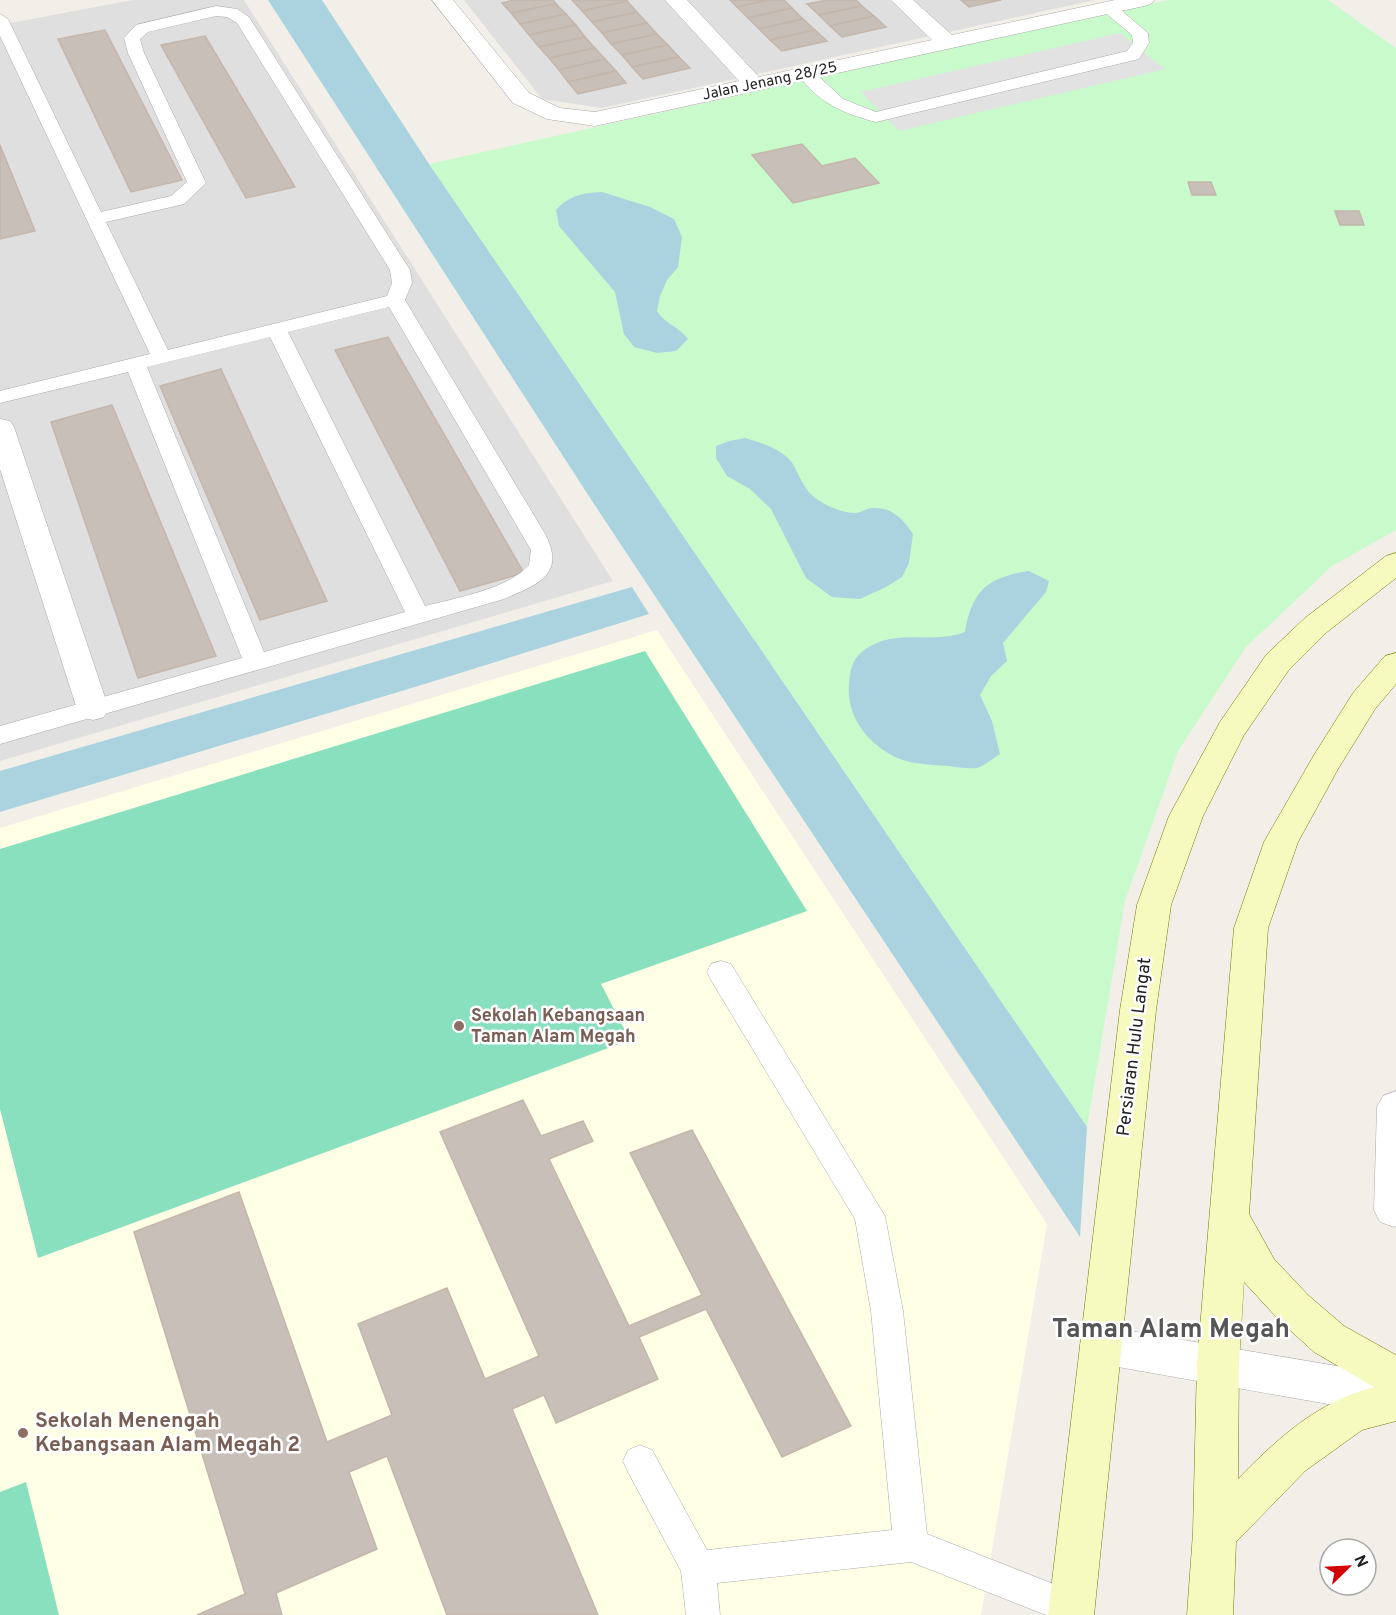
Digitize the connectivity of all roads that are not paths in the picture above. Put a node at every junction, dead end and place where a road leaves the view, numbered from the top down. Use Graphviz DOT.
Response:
graph roads {
  1 [pos="442,0"];
  2 [pos="675,0"];
  3 [pos="901,0"];
  4 [pos="1140,0"];
  5 [pos="1109,8"];
  6 [pos="0,20"];
  7 [pos="948,43"];
  8 [pos="806,74"];
  9 [pos="755,85"];
  10 [pos="95,219"];
  11 [pos="395,300"];
  12 [pos="276,329"];
  13 [pos="161,357"];
  14 [pos="135,363"];
  15 [pos="0,397"];
  16 [pos="0,427"];
  17 [pos="1396,563"];
  18 [pos="418,615"];
  19 [pos="256,662"];
  20 [pos="1396,664"];
  21 [pos="93,709"];
  22 [pos="0,735"];
  23 [pos="721,972"];
  24 [pos="1396,1107"];
  25 [pos="1394,1210"];
  26 [pos="1228,1213"];
  27 [pos="1101,1345"];
  28 [pos="1218,1363"];
  29 [pos="1396,1377"];
  30 [pos="1396,1396"];
  31 [pos="1396,1401"];
  32 [pos="640,1461"];
  33 [pos="1215,1533"];
  34 [pos="911,1545"];
  35 [pos="698,1568"];
  36 [pos="1072,1611"];
  37 [pos="703,1615"];
  38 [pos="1210,1615"];
  1 -- 9 [label="street, Jalan Jenang 28/25"];
  2 -- 9 [label="street"];
  3 -- 7 [label="street"];
  4 -- 5 [label="street, Jalan Jenang 28/25"];
  5 -- 7 [label="street, Jalan Jenang 28/25"];
  5 -- 8 [label="lane"];
  6 -- 10 [label="lane"];
  7 -- 8 [label="street, Jalan Jenang 28/25"];
  8 -- 9 [label="street, Jalan Jenang 28/25"];
  10 -- 11 [label="lane"];
  10 -- 13 [label="lane"];
  11 -- 12 [label="lane"];
  11 -- 18 [label="lane"];
  12 -- 13 [label="lane"];
  12 -- 18 [label="lane"];
  13 -- 14 [label="lane"];
  14 -- 15 [label="lane"];
  14 -- 19 [label="lane"];
  16 -- 21 [label="street"];
  17 -- 27 [label="main road, Persiaran Hulu Langat"];
  18 -- 19 [label="lane"];
  19 -- 21 [label="lane"];
  20 -- 26 [label="main road"];
  21 -- 22 [label="lane"];
  23 -- 34 [label="lane"];
  24 -- 25 [label="street"];
  26 -- 28 [label="main road"];
  26 -- 29 [label="main road"];
  27 -- 28 [label="street"];
  27 -- 36 [label="main road, Persiaran Hulu Langat"];
  28 -- 30 [label="street"];
  28 -- 33 [label="main road"];
  31 -- 33 [label="main road"];
  32 -- 35 [label="lane"];
  33 -- 38 [label="main road"];
  34 -- 35 [label="lane"];
  34 -- 36 [label="lane"];
  35 -- 37 [label="lane"];
}
